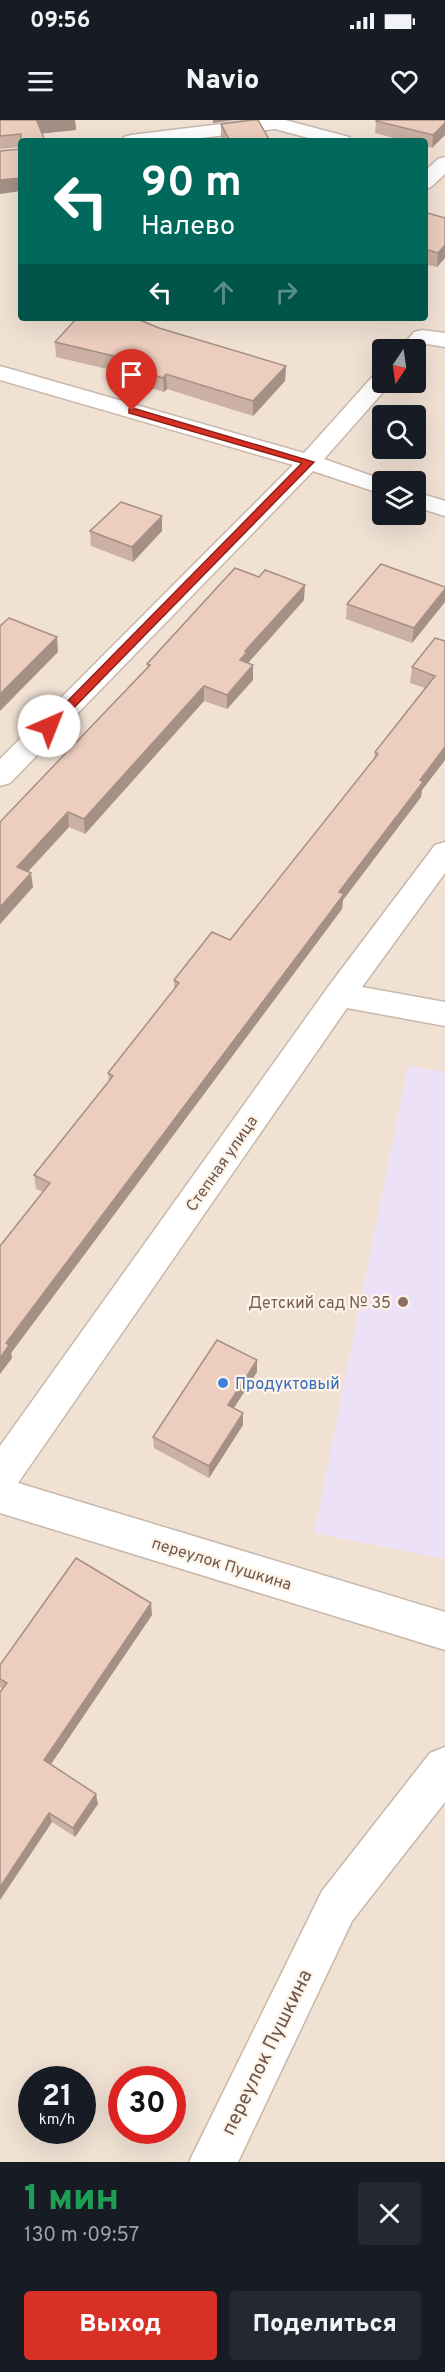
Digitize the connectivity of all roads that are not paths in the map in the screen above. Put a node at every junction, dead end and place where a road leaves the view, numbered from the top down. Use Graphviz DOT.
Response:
graph roads {
  1 [pos="155,138"];
  2 [pos="331,138"];
  3 [pos="437,164"];
  4 [pos="428,177"];
  5 [pos="420,339"];
  6 [pos="445,340"];
  7 [pos="0,373"];
  8 [pos="372,391"];
  9 [pos="309,462"];
  10 [pos="372,484"];
  11 [pos="426,502"];
  12 [pos="445,509"];
  13 [pos="0,776"];
  14 [pos="445,852"];
  15 [pos="339,995"];
  16 [pos="445,1014"];
  17 [pos="0,1477"];
  18 [pos="0,1495"];
  19 [pos="445,1631"];
  20 [pos="445,1768"];
  21 [pos="213,2162"];
  1 -- 2 [label="street"];
  3 -- 4 [label="street"];
  5 -- 6 [label="street"];
  7 -- 9 [label="street"];
  8 -- 9 [label="street"];
  9 -- 10 [label="street"];
  9 -- 13 [label="street"];
  11 -- 12 [label="street"];
  14 -- 15 [label="street, Степная улица"];
  15 -- 16 [label="street"];
  15 -- 17 [label="street, Степная улица"];
  18 -- 19 [label="street, переулок Пушкина"];
  20 -- 21 [label="street, переулок Пушкина"];
}
